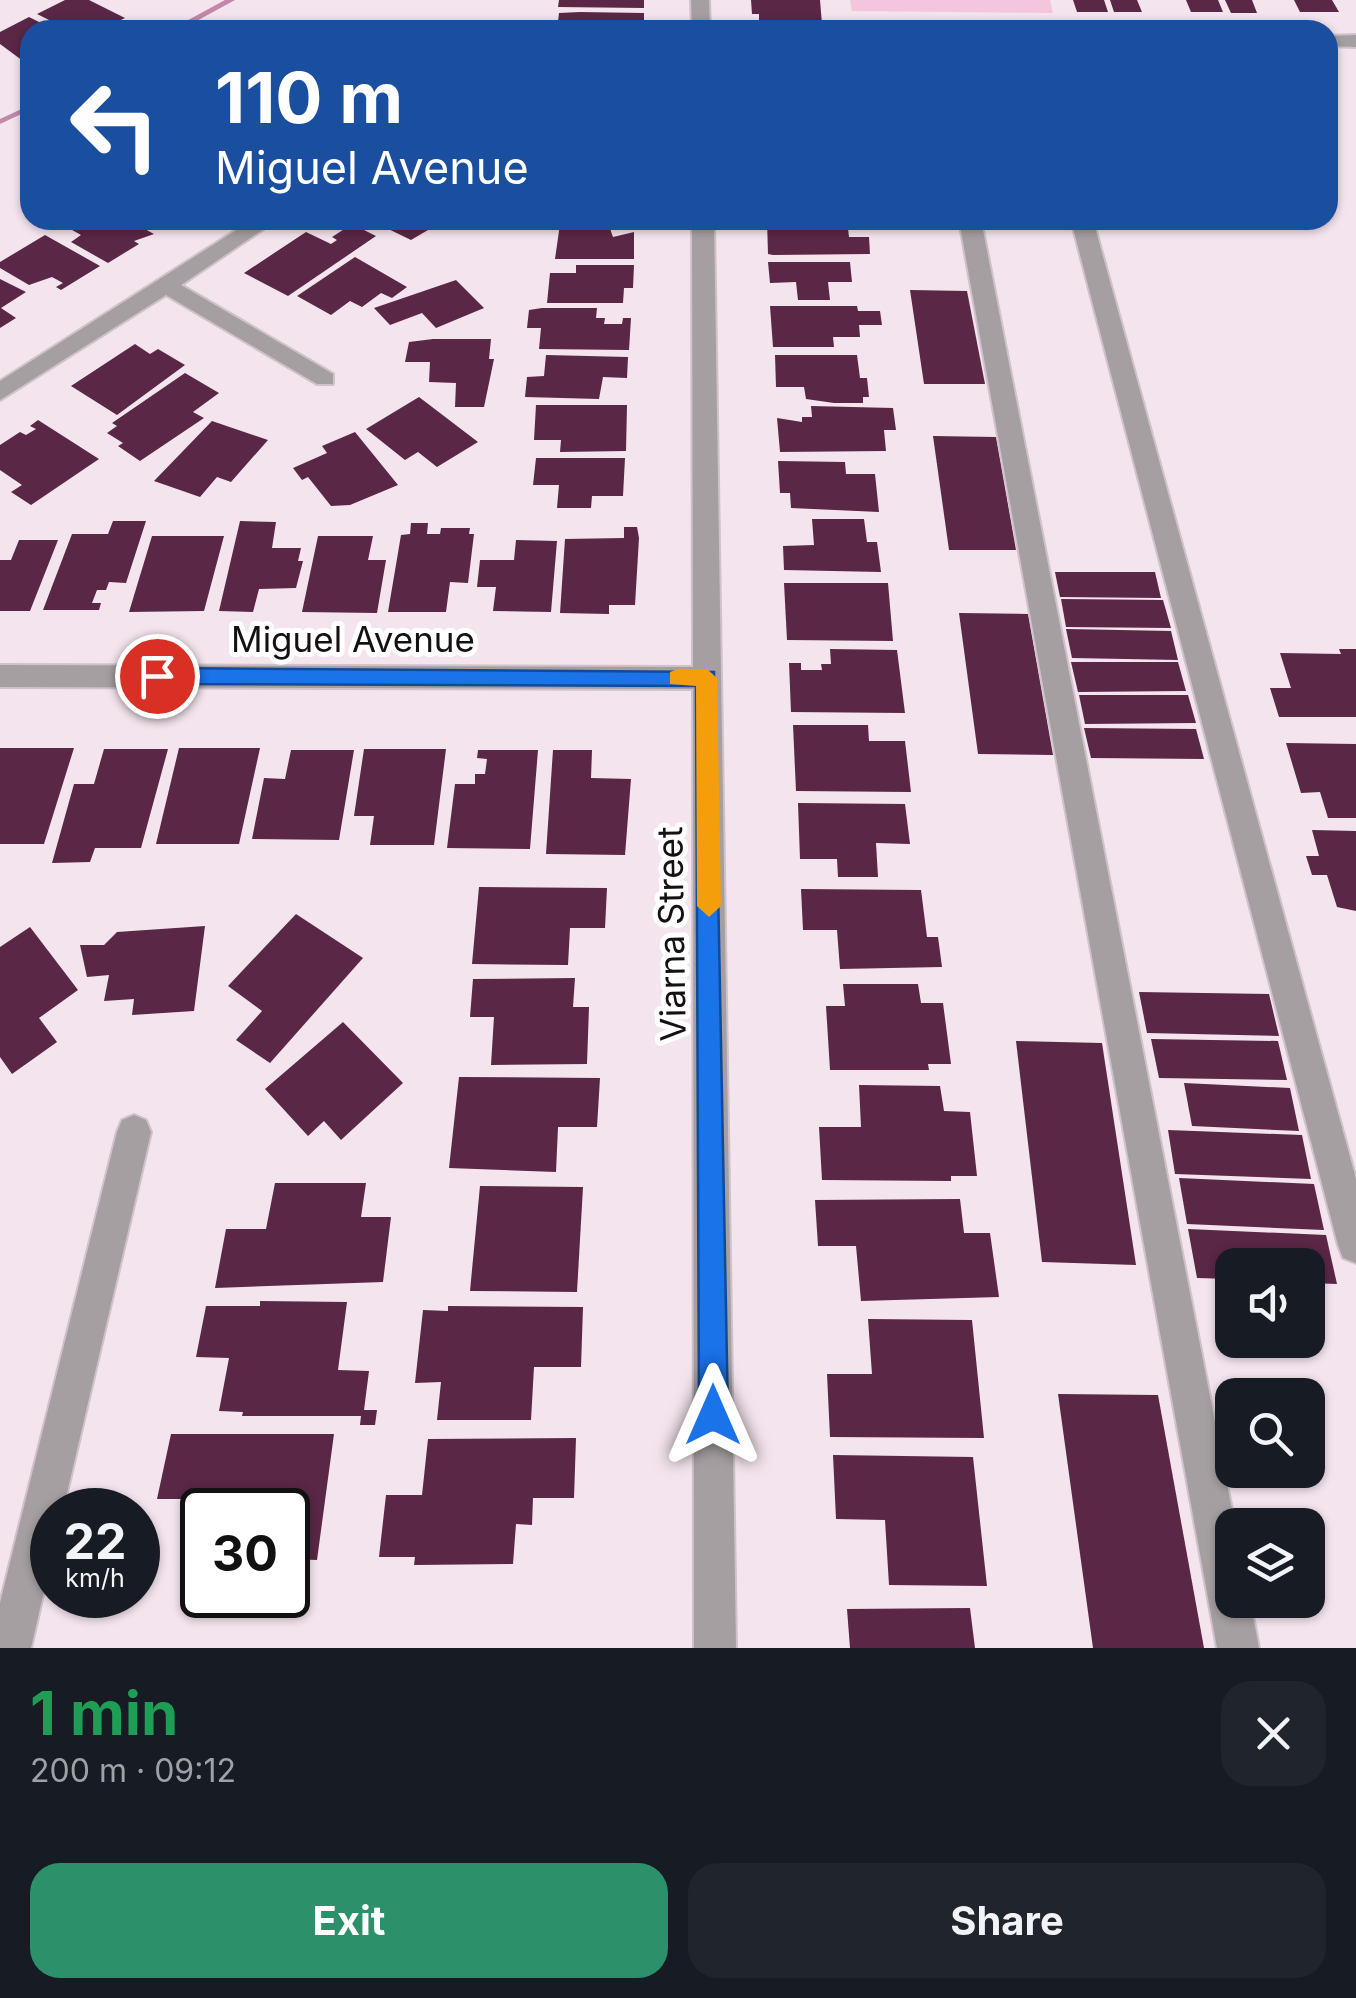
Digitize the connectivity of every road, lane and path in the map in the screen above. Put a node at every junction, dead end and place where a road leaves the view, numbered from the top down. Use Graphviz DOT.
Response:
graph roads {
  1 [pos="250,230"];
  2 [pos="702,230"];
  3 [pos="972,230"];
  4 [pos="1085,230"];
  5 [pos="165,284"];
  6 [pos="324,380"];
  7 [pos="0,392"];
  8 [pos="0,676"];
  9 [pos="707,678"];
  10 [pos="134,1132"];
  11 [pos="1356,1245"];
  12 [pos="10,1648"];
  13 [pos="715,1648"];
  14 [pos="1238,1648"];
  1 -- 5 [label="street"];
  2 -- 9 [label="street, Viarna Street"];
  3 -- 14 [label="street"];
  4 -- 11 [label="street"];
  5 -- 6 [label="street"];
  5 -- 7 [label="street"];
  8 -- 9 [label="street, Miguel Avenue"];
  9 -- 13 [label="street, Viarna Street"];
  10 -- 12 [label="street"];
}
